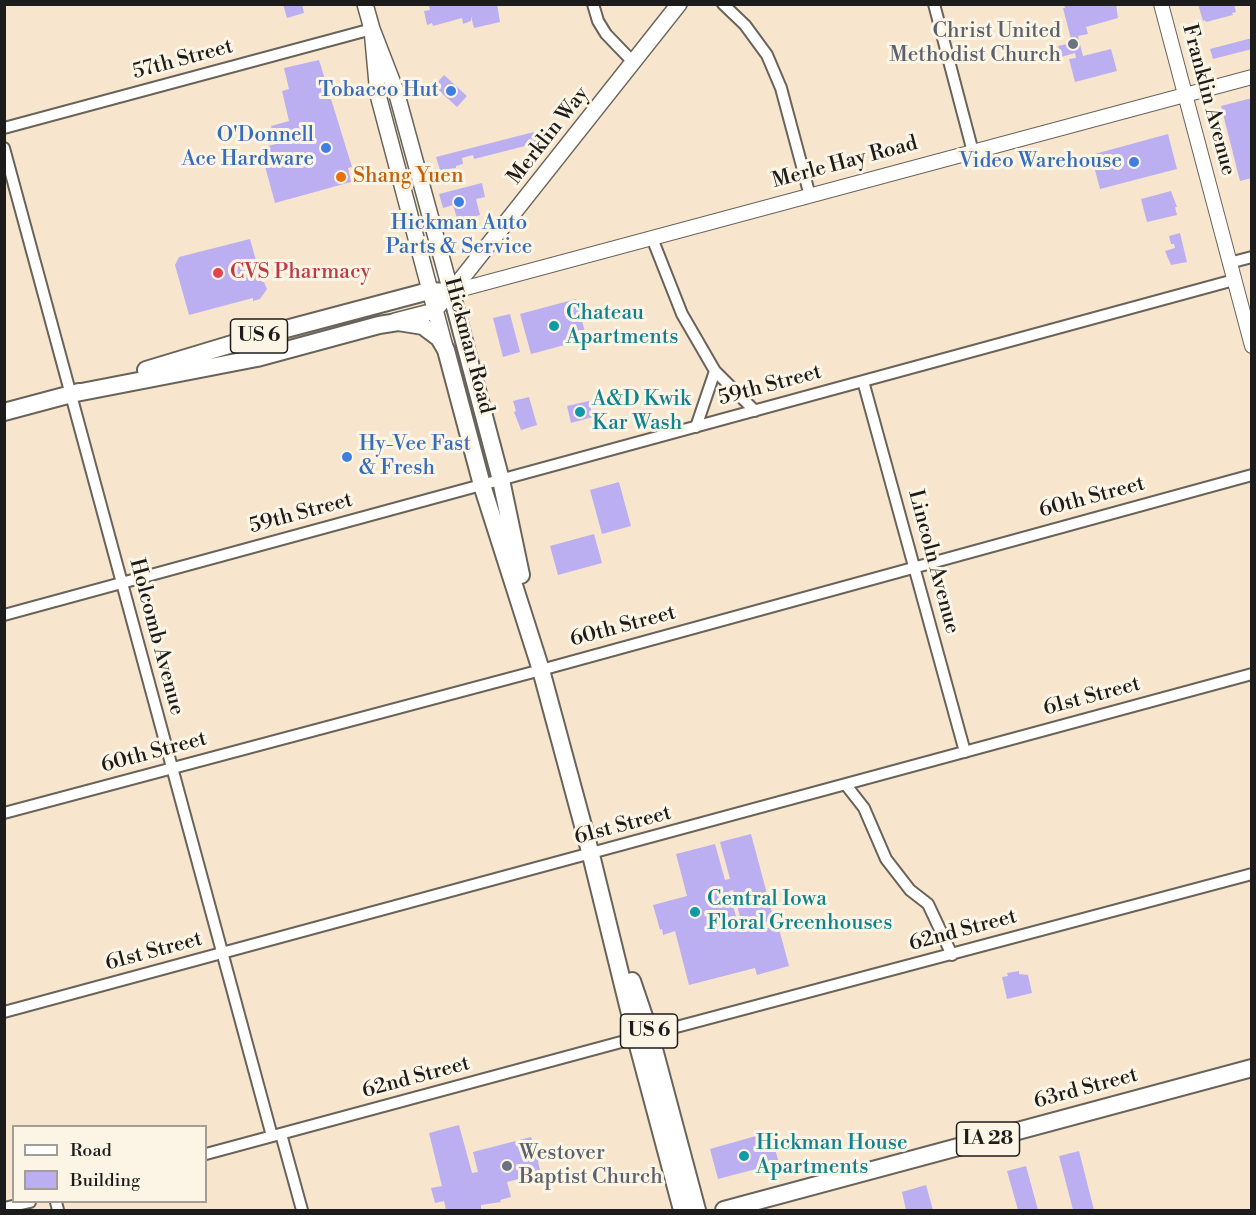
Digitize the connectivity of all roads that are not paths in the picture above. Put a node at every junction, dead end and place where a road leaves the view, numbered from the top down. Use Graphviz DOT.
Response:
graph roads {
  1 [pos="365,4"];
  2 [pos="593,4"];
  3 [pos="679,4"];
  4 [pos="723,4"];
  5 [pos="934,4"];
  6 [pos="1161,4"];
  7 [pos="372,29"];
  8 [pos="633,62"];
  9 [pos="1251,77"];
  10 [pos="1185,95"];
  11 [pos="4,128"];
  12 [pos="4,148"];
  13 [pos="973,152"];
  14 [pos="810,196"];
  15 [pos="652,238"];
  16 [pos="1251,257"];
  17 [pos="1229,263"];
  18 [pos="1234,280"];
  19 [pos="429,291"];
  20 [pos="451,292"];
  21 [pos="434,311"];
  22 [pos="379,325"];
  23 [pos="1251,346"];
  24 [pos="446,350"];
  25 [pos="715,371"];
  26 [pos="863,381"];
  27 [pos="71,394"];
  28 [pos="755,411"];
  29 [pos="4,412"];
  30 [pos="696,427"];
  31 [pos="1251,475"];
  32 [pos="501,480"];
  33 [pos="482,485"];
  34 [pos="914,567"];
  35 [pos="121,583"];
  36 [pos="4,615"];
  37 [pos="541,670"];
  38 [pos="1251,674"];
  39 [pos="964,752"];
  40 [pos="172,769"];
  41 [pos="846,784"];
  42 [pos="4,813"];
  43 [pos="591,855"];
  44 [pos="1251,874"];
  45 [pos="222,954"];
  46 [pos="952,954"];
  47 [pos="4,1012"];
  48 [pos="643,1036"];
  49 [pos="1251,1068"];
  50 [pos="277,1135"];
  51 [pos="207,1154"];
  52 [pos="26,1203"];
  53 [pos="4,1208"];
  54 [pos="302,1210"];
  55 [pos="682,1210"];
  56 [pos="697,1210"];
  57 [pos="724,1210"];
  1 -- 7 [label="main road, Hickman Road"];
  2 -- 8 [label="street"];
  3 -- 8 [label="main road, Merklin Way"];
  4 -- 14 [label="street"];
  5 -- 13 [label="street"];
  6 -- 10 [label="street, Franklin Avenue"];
  7 -- 11 [label="street, 57th Street"];
  7 -- 19 [label="main road, Hickman Road"];
  7 -- 20 [label="main road, Hickman Road"];
  8 -- 20 [label="main road, Merklin Way"];
  9 -- 10 [label="street, Merle Hay Road"];
  10 -- 13 [label="street, Merle Hay Road"];
  10 -- 17 [label="street, Franklin Avenue"];
  12 -- 27 [label="street, Holcomb Avenue"];
  13 -- 14 [label="street, Merle Hay Road"];
  14 -- 15 [label="street, Merle Hay Road"];
  15 -- 20 [label="street, Merle Hay Road"];
  15 -- 25 [label="street"];
  16 -- 17 [label="street"];
  17 -- 18 [label="street, Franklin Avenue"];
  18 -- 23 [label="street, Franklin Avenue"];
  18 -- 26 [label="street, 59th Street"];
  19 -- 20 [label="main road, Merle Hay Road / US 6"];
  19 -- 21 [label="main road, Hickman Road"];
  19 -- 27 [label="main road, Merle Hay Road / US 6"];
  20 -- 21 [label="main road"];
  20 -- 32 [label="main road, Hickman Road / US 6"];
  21 -- 22 [label="main road, Merle Hay Road"];
  21 -- 24 [label="main road, Hickman Road"];
  22 -- 24 [label="main road, US 6"];
  22 -- 27 [label="main road, Merle Hay Road / US 6"];
  24 -- 33 [label="main road, Hickman Road / US 6"];
  25 -- 28 [label="street"];
  25 -- 30 [label="street"];
  26 -- 28 [label="street, 59th Street"];
  26 -- 34 [label="street, Lincoln Avenue"];
  27 -- 29 [label="main road, Merle Hay Road / US 6"];
  27 -- 35 [label="street, Holcomb Avenue"];
  28 -- 30 [label="street, 59th Street"];
  30 -- 32 [label="street, 59th Street"];
  31 -- 34 [label="street, 60th Street"];
  32 -- 33 [label="street, 59th Street"];
  32 -- 37 [label="main road, Hickman Road / US 6"];
  33 -- 35 [label="street, 59th Street"];
  33 -- 37 [label="main road, Hickman Road / US 6"];
  34 -- 37 [label="street, 60th Street"];
  34 -- 39 [label="street, Lincoln Avenue"];
  35 -- 36 [label="street, 59th Street"];
  35 -- 40 [label="street, Holcomb Avenue"];
  37 -- 40 [label="street, 60th Street"];
  37 -- 43 [label="main road, Hickman Road / US 6"];
  38 -- 39 [label="street, 61st Street"];
  39 -- 41 [label="street, 61st Street"];
  40 -- 42 [label="street, 60th Street"];
  40 -- 45 [label="street, Holcomb Avenue"];
  41 -- 43 [label="street, 61st Street"];
  41 -- 46 [label="street"];
  43 -- 45 [label="street, 61st Street"];
  43 -- 48 [label="main road, Hickman Road / US 6"];
  44 -- 46 [label="street, 62nd Street"];
  45 -- 47 [label="street, 61st Street"];
  45 -- 50 [label="street, Holcomb Avenue"];
  46 -- 48 [label="street, 62nd Street"];
  48 -- 50 [label="street, 62nd Street"];
  48 -- 55 [label="main road, Hickman Road / US 6"];
  48 -- 56 [label="main road, Hickman Road / US 6"];
  49 -- 57 [label="main road, 63rd Street / IA 28"];
  50 -- 51 [label="street, 62nd Street"];
  50 -- 54 [label="street, Holcomb Avenue"];
  52 -- 53 [label="street"];
}
